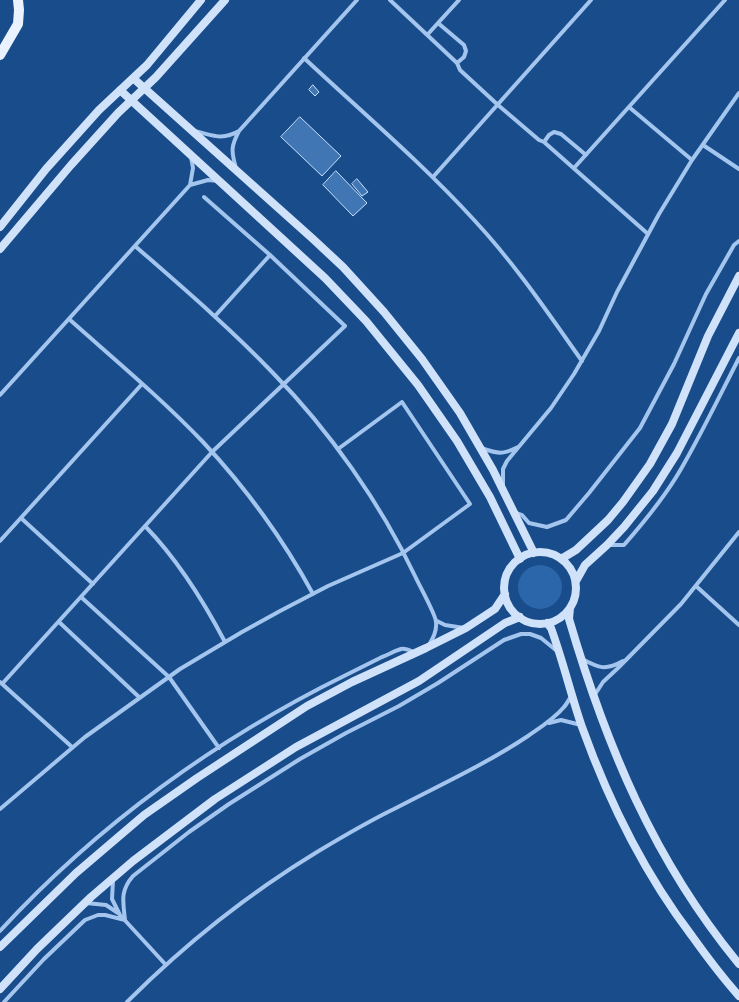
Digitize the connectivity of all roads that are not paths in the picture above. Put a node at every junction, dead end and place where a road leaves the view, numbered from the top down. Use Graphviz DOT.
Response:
graph roads {
  1 [pos="18,0"];
  2 [pos="201,0"];
  3 [pos="225,0"];
  4 [pos="357,0"];
  5 [pos="390,0"];
  6 [pos="459,0"];
  7 [pos="591,0"];
  8 [pos="725,0"];
  9 [pos="438,23"];
  10 [pos="428,34"];
  11 [pos="0,55"];
  12 [pos="304,58"];
  13 [pos="457,63"];
  14 [pos="132,78"];
  15 [pos="144,88"];
  16 [pos="120,90"];
  17 [pos="739,93"];
  18 [pos="131,101"];
  19 [pos="498,104"];
  20 [pos="629,107"];
  21 [pos="190,130"];
  22 [pos="240,131"];
  23 [pos="544,142"];
  24 [pos="703,145"];
  25 [pos="586,155"];
  26 [pos="191,156"];
  27 [pos="692,160"];
  28 [pos="574,168"];
  29 [pos="739,169"];
  30 [pos="237,171"];
  31 [pos="432,177"];
  32 [pos="219,181"];
  33 [pos="190,185"];
  34 [pos="204,197"];
  35 [pos="0,227"];
  36 [pos="648,234"];
  37 [pos="739,241"];
  38 [pos="135,246"];
  39 [pos="0,249"];
  40 [pos="270,255"];
  41 [pos="739,276"];
  42 [pos="215,316"];
  43 [pos="69,319"];
  44 [pos="739,333"];
  45 [pos="739,358"];
  46 [pos="582,361"];
  47 [pos="142,384"];
  48 [pos="284,384"];
  49 [pos="0,395"];
  50 [pos="521,446"];
  51 [pos="481,448"];
  52 [pos="338,449"];
  53 [pos="212,452"];
  54 [pos="503,489"];
  55 [pos="514,512"];
  56 [pos="21,518"];
  57 [pos="145,526"];
  58 [pos="0,532"];
  59 [pos="739,532"];
  60 [pos="4,536"];
  61 [pos="0,541"];
  62 [pos="607,545"];
  63 [pos="404,553"];
  64 [pos="534,553"];
  65 [pos="561,558"];
  66 [pos="520,559"];
  67 [pos="576,581"];
  68 [pos="93,584"];
  69 [pos="696,586"];
  70 [pos="313,594"];
  71 [pos="505,594"];
  72 [pos="81,597"];
  73 [pos="570,608"];
  74 [pos="520,617"];
  75 [pos="437,621"];
  76 [pos="59,622"];
  77 [pos="547,623"];
  78 [pos="739,625"];
  79 [pos="466,628"];
  80 [pos="225,642"];
  81 [pos="426,648"];
  82 [pos="416,653"];
  83 [pos="559,653"];
  84 [pos="582,659"];
  85 [pos="627,659"];
  86 [pos="600,668"];
  87 [pos="609,675"];
  88 [pos="169,677"];
  89 [pos="1,683"];
  90 [pos="572,694"];
  91 [pos="594,696"];
  92 [pos="139,698"];
  93 [pos="547,723"];
  94 [pos="582,725"];
  95 [pos="72,747"];
  96 [pos="219,748"];
  97 [pos="0,809"];
  98 [pos="113,877"];
  99 [pos="85,903"];
  100 [pos="120,915"];
  101 [pos="125,920"];
  102 [pos="0,931"];
  103 [pos="0,948"];
  104 [pos="739,964"];
  105 [pos="166,965"];
  106 [pos="0,988"];
  107 [pos="739,996"];
  108 [pos="4,1002"];
  109 [pos="127,1002"];
  1 -- 11 [label="main road"];
  2 -- 14 [label="main road"];
  3 -- 15 [label="main road"];
  4 -- 12 [label="street"];
  5 -- 10 [label="street"];
  6 -- 9 [label="street"];
  7 -- 19 [label="street"];
  8 -- 20 [label="street"];
  9 -- 10 [label="street"];
  9 -- 13 [label="street"];
  10 -- 13 [label="street"];
  12 -- 22 [label="street"];
  12 -- 31 [label="street"];
  13 -- 19 [label="street"];
  14 -- 15 [label="main road"];
  14 -- 16 [label="main road"];
  15 -- 18 [label="main road"];
  15 -- 21 [label="main road"];
  16 -- 18 [label="main road"];
  16 -- 35 [label="main road"];
  17 -- 24 [label="street"];
  18 -- 26 [label="main road"];
  18 -- 39 [label="main road"];
  19 -- 23 [label="street"];
  19 -- 31 [label="street"];
  20 -- 25 [label="street"];
  20 -- 27 [label="street"];
  21 -- 22 [label="street"];
  21 -- 30 [label="main road"];
  22 -- 30 [label="street"];
  23 -- 25 [label="street"];
  23 -- 28 [label="street"];
  24 -- 27 [label="street"];
  24 -- 29 [label="street"];
  25 -- 28 [label="street"];
  26 -- 32 [label="main road"];
  26 -- 33 [label="street"];
  27 -- 36 [label="street"];
  28 -- 36 [label="street"];
  30 -- 51 [label="main road"];
  31 -- 46 [label="street"];
  32 -- 33 [label="street"];
  32 -- 66 [label="main road"];
  33 -- 38 [label="street"];
  34 -- 40 [label="street"];
  36 -- 46 [label="street"];
  37 -- 55 [label="street"];
  38 -- 42 [label="street"];
  38 -- 43 [label="street"];
  40 -- 42 [label="street"];
  40 -- 48 [label="street"];
  41 -- 65 [label="main road"];
  42 -- 48 [label="street"];
  43 -- 47 [label="street"];
  43 -- 49 [label="street"];
  44 -- 62 [label="main road"];
  45 -- 62 [label="street"];
  46 -- 50 [label="street"];
  47 -- 53 [label="street"];
  47 -- 56 [label="street"];
  48 -- 52 [label="street"];
  48 -- 53 [label="street"];
  50 -- 51 [label="street"];
  50 -- 54 [label="street"];
  51 -- 54 [label="main road"];
  52 -- 63 [label="street"];
  52 -- 63 [label="street"];
  53 -- 57 [label="street"];
  53 -- 70 [label="street"];
  54 -- 55 [label="main road"];
  55 -- 64 [label="main road"];
  56 -- 60 [label="street"];
  56 -- 68 [label="street"];
  57 -- 68 [label="street"];
  57 -- 80 [label="street"];
  58 -- 60 [label="street"];
  59 -- 69 [label="street"];
  60 -- 61 [label="street"];
  62 -- 67 [label="main road"];
  63 -- 70 [label="street"];
  63 -- 75 [label="street"];
  64 -- 65 [label="main road"];
  64 -- 66 [label="main road"];
  65 -- 67 [label="main road"];
  66 -- 71 [label="main road"];
  67 -- 73 [label="main road"];
  68 -- 72 [label="street"];
  69 -- 78 [label="street"];
  69 -- 85 [label="street"];
  70 -- 80 [label="street"];
  71 -- 74 [label="main road"];
  71 -- 79 [label="main road"];
  72 -- 76 [label="street"];
  72 -- 88 [label="street"];
  73 -- 77 [label="main road"];
  73 -- 84 [label="main road"];
  74 -- 77 [label="main road"];
  74 -- 98 [label="main road"];
  75 -- 79 [label="street"];
  75 -- 81 [label="street"];
  76 -- 89 [label="street"];
  76 -- 92 [label="street"];
  77 -- 83 [label="main road"];
  79 -- 81 [label="main road"];
  80 -- 88 [label="street"];
  81 -- 82 [label="main road"];
  82 -- 96 [label="street"];
  82 -- 103 [label="main road"];
  83 -- 90 [label="main road"];
  83 -- 101 [label="street"];
  84 -- 86 [label="street"];
  84 -- 91 [label="main road"];
  85 -- 86 [label="street"];
  85 -- 87 [label="street"];
  86 -- 87 [label="street"];
  87 -- 91 [label="street"];
  88 -- 92 [label="street"];
  88 -- 96 [label="street"];
  89 -- 95 [label="street"];
  90 -- 93 [label="street"];
  90 -- 94 [label="main road"];
  91 -- 104 [label="main road"];
  92 -- 95 [label="street"];
  93 -- 94 [label="street"];
  93 -- 105 [label="street"];
  94 -- 107 [label="main road"];
  95 -- 97 [label="street"];
  96 -- 102 [label="street"];
  98 -- 99 [label="main road"];
  98 -- 100 [label="street"];
  99 -- 100 [label="street"];
  99 -- 106 [label="main road"];
  100 -- 101 [label="street"];
  101 -- 105 [label="street"];
  101 -- 108 [label="street"];
  105 -- 109 [label="street"];
}
